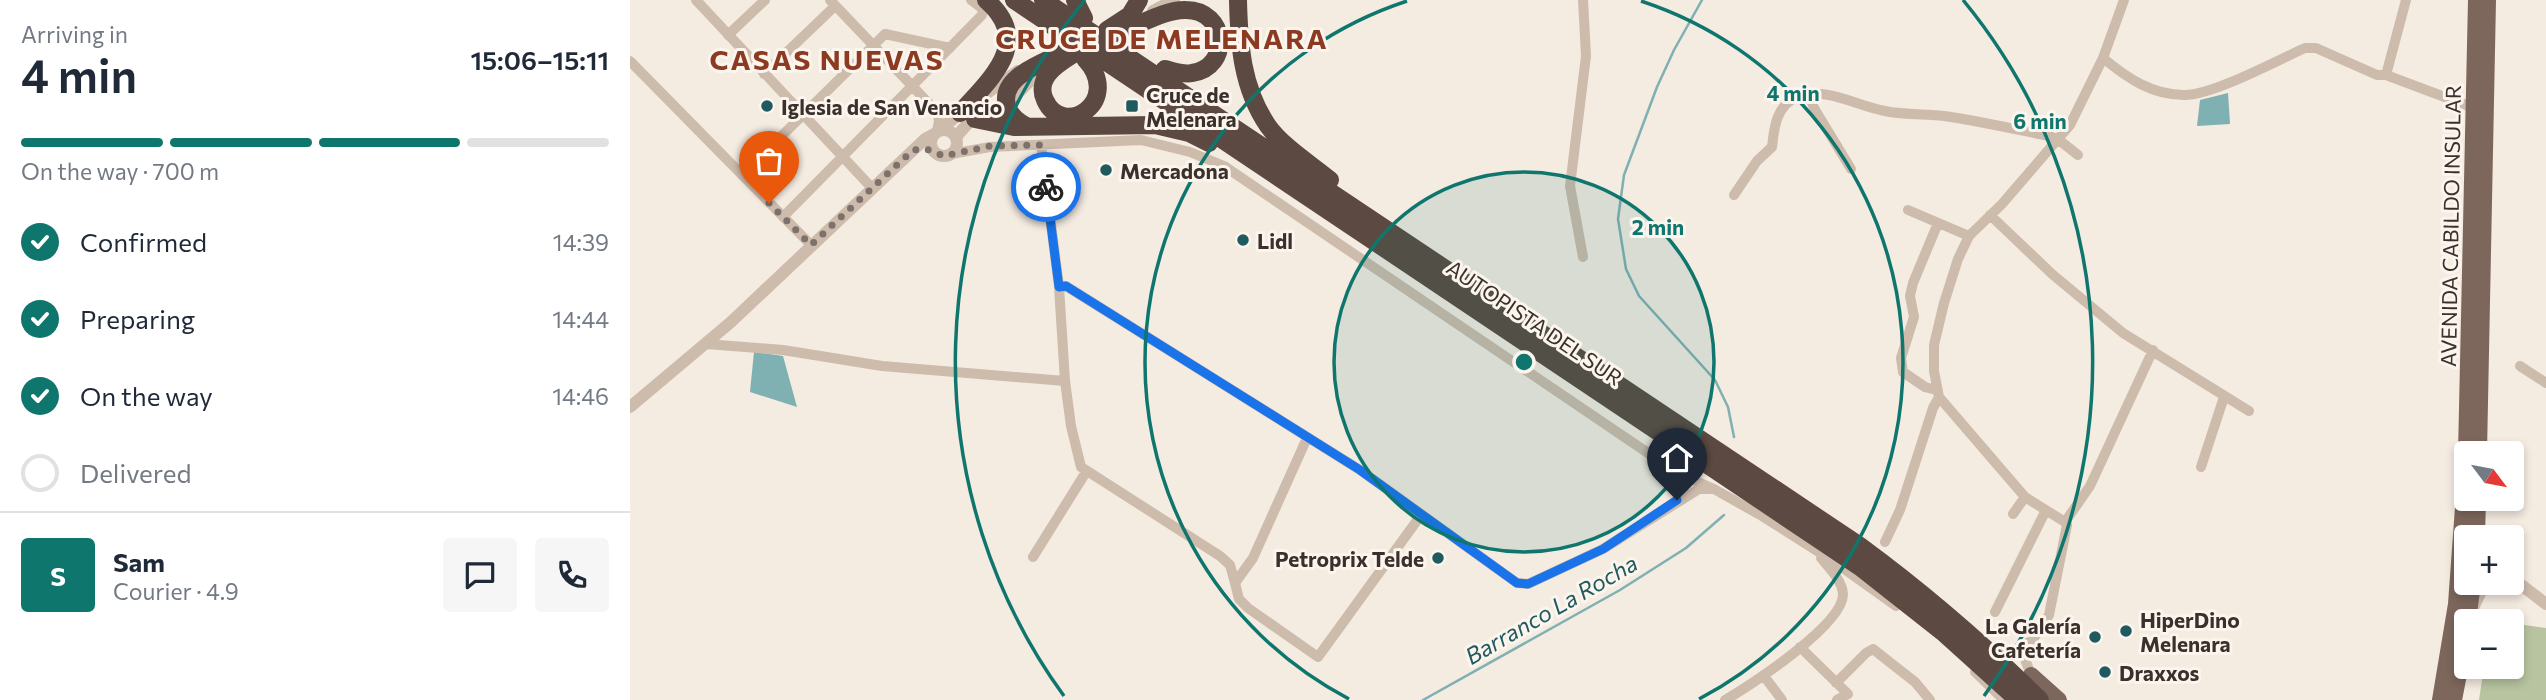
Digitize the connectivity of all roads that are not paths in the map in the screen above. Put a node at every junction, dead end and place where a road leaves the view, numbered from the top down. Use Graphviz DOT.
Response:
graph roads {
  1 [pos="696,0"];
  2 [pos="765,0"];
  3 [pos="971,0"];
  4 [pos="1014,0"];
  5 [pos="1043,0"];
  6 [pos="1058,0"];
  7 [pos="1075,0"];
  8 [pos="1139,0"];
  9 [pos="1174,0"];
  10 [pos="1185,0"];
  11 [pos="1238,0"];
  12 [pos="1583,0"];
  13 [pos="2124,0"];
  14 [pos="2406,0"];
  15 [pos="2476,0"];
  16 [pos="2488,0"];
  17 [pos="832,3"];
  18 [pos="989,3"];
  19 [pos="1084,18"];
  20 [pos="1120,28"];
  21 [pos="728,35"];
  22 [pos="874,45"];
  23 [pos="950,48"];
  24 [pos="1086,48"];
  25 [pos="1060,56"];
  26 [pos="2103,58"];
  27 [pos="630,61"];
  28 [pos="1165,69"];
  29 [pos="764,74"];
  30 [pos="2386,75"];
  31 [pos="912,87"];
  32 [pos="1809,95"];
  33 [pos="1007,104"];
  34 [pos="2474,108"];
  35 [pos="803,115"];
  36 [pos="968,116"];
  37 [pos="1026,126"];
  38 [pos="937,131"];
  39 [pos="956,139"];
  40 [pos="2059,140"];
  41 [pos="1212,144"];
  42 [pos="1041,145"];
  43 [pos="976,148"];
  44 [pos="913,150"];
  45 [pos="934,152"];
  46 [pos="951,154"];
  47 [pos="2078,155"];
  48 [pos="842,158"];
  49 [pos="1851,169"];
  50 [pos="742,175"];
  51 [pos="1330,180"];
  52 [pos="872,188"];
  53 [pos="1734,195"];
  54 [pos="1316,204"];
  55 [pos="1908,210"];
  56 [pos="1990,215"];
  57 [pos="783,217"];
  58 [pos="1938,223"];
  59 [pos="1969,236"];
  60 [pos="811,245"];
  61 [pos="1422,254"];
  62 [pos="1583,257"];
  63 [pos="1059,287"];
  64 [pos="706,344"];
  65 [pos="2153,350"];
  66 [pos="2520,366"];
  67 [pos="1065,382"];
  68 [pos="2546,383"];
  69 [pos="1938,394"];
  70 [pos="2224,397"];
  71 [pos="630,407"];
  72 [pos="2249,411"];
  73 [pos="1307,438"];
  74 [pos="2466,441"];
  75 [pos="2479,441"];
  76 [pos="1705,463"];
  77 [pos="2201,467"];
  78 [pos="1083,469"];
  79 [pos="1679,474"];
  80 [pos="1714,489"];
  81 [pos="2025,497"];
  82 [pos="1677,500"];
  83 [pos="2046,510"];
  84 [pos="2465,511"];
  85 [pos="2013,514"];
  86 [pos="1421,515"];
  87 [pos="1762,516"];
  88 [pos="2065,522"];
  89 [pos="1885,542"];
  90 [pos="1815,552"];
  91 [pos="1033,557"];
  92 [pos="1902,577"];
  93 [pos="1235,583"];
  94 [pos="2524,587"];
  95 [pos="2546,604"];
  96 [pos="1995,612"];
  97 [pos="2035,638"];
  98 [pos="1800,647"];
  99 [pos="2002,650"];
  100 [pos="2031,675"];
  101 [pos="1764,676"];
  102 [pos="2454,677"];
  103 [pos="1836,683"];
  104 [pos="2448,697"];
  105 [pos="1724,700"];
  106 [pos="1782,700"];
  107 [pos="1838,700"];
  108 [pos="1930,700"];
  109 [pos="2004,700"];
  110 [pos="2018,700"];
  111 [pos="2040,700"];
  112 [pos="2059,700"];
  1 -- 21 [label="street"];
  2 -- 21 [label="street"];
  3 -- 18 [label="street"];
  4 -- 54 [label="highway, AUTOPISTA DEL SUR"];
  5 -- 61 [label="highway, AUTOPISTA DEL SUR"];
  6 -- 19 [label="highway"];
  7 -- 19 [label="highway"];
  8 -- 20 [label="highway"];
  9 -- 20 [label="street"];
  10 -- 20 [label="street"];
  11 -- 51 [label="highway"];
  12 -- 62 [label="street"];
  13 -- 26 [label="street"];
  14 -- 30 [label="street"];
  15 -- 34 [label="main road, AVENIDA CABILDO INSULAR"];
  16 -- 75 [label="main road, AVENIDA CABILDO INSULAR"];
  17 -- 22 [label="street"];
  17 -- 29 [label="street"];
  18 -- 23 [label="street"];
  18 -- 24 [label="highway"];
  18 -- 36 [label="highway"];
  19 -- 28 [label="highway"];
  20 -- 24 [label="street"];
  20 -- 28 [label="highway"];
  21 -- 29 [label="street"];
  22 -- 23 [label="street"];
  22 -- 31 [label="street"];
  22 -- 35 [label="street"];
  23 -- 31 [label="street"];
  24 -- 25 [label="highway"];
  24 -- 25 [label="highway"];
  24 -- 41 [label="highway"];
  25 -- 33 [label="highway"];
  25 -- 36 [label="street"];
  26 -- 30 [label="street"];
  26 -- 40 [label="street"];
  27 -- 50 [label="street"];
  28 -- 51 [label="highway"];
  29 -- 35 [label="street"];
  30 -- 34 [label="street"];
  31 -- 38 [label="street"];
  31 -- 48 [label="street"];
  32 -- 40 [label="street"];
  32 -- 49 [label="street"];
  32 -- 53 [label="street"];
  33 -- 36 [label="street"];
  33 -- 37 [label="highway"];
  34 -- 74 [label="main road, AVENIDA CABILDO INSULAR"];
  35 -- 48 [label="street"];
  35 -- 50 [label="street"];
  36 -- 37 [label="highway"];
  36 -- 38 [label="street"];
  36 -- 39 [label="street"];
  37 -- 41 [label="highway"];
  38 -- 39 [label="street"];
  38 -- 44 [label="street"];
  38 -- 45 [label="street"];
  39 -- 43 [label="street"];
  39 -- 46 [label="street"];
  40 -- 47 [label="street"];
  40 -- 56 [label="street"];
  41 -- 54 [label="highway"];
  42 -- 43 [label="street"];
  42 -- 63 [label="street"];
  42 -- 79 [label="street"];
  43 -- 46 [label="street"];
  44 -- 45 [label="street"];
  44 -- 52 [label="street"];
  45 -- 46 [label="street"];
  48 -- 52 [label="street"];
  48 -- 57 [label="street"];
  50 -- 57 [label="street"];
  51 -- 61 [label="highway"];
  52 -- 60 [label="street"];
  54 -- 76 [label="highway, AUTOPISTA DEL SUR"];
  55 -- 58 [label="street"];
  56 -- 59 [label="street"];
  56 -- 65 [label="street"];
  57 -- 60 [label="street"];
  58 -- 59 [label="street"];
  58 -- 69 [label="street"];
  59 -- 69 [label="street"];
  60 -- 64 [label="street"];
  61 -- 92 [label="highway, AUTOPISTA DEL SUR"];
  63 -- 67 [label="street"];
  63 -- 73 [label="street"];
  64 -- 67 [label="street"];
  64 -- 71 [label="street"];
  65 -- 70 [label="street"];
  65 -- 88 [label="street"];
  66 -- 68 [label="street"];
  67 -- 78 [label="street"];
  69 -- 81 [label="street"];
  69 -- 89 [label="street"];
  70 -- 72 [label="street"];
  70 -- 77 [label="street"];
  73 -- 86 [label="street"];
  73 -- 93 [label="street"];
  76 -- 87 [label="highway"];
  76 -- 110 [label="highway, AUTOPISTA DEL SUR"];
  78 -- 91 [label="street"];
  78 -- 93 [label="street"];
  79 -- 80 [label="street"];
  79 -- 82 [label="street"];
  80 -- 82 [label="street"];
  80 -- 87 [label="street"];
  81 -- 83 [label="street"];
  81 -- 85 [label="street"];
  82 -- 86 [label="street"];
  83 -- 88 [label="street"];
  83 -- 96 [label="street"];
  84 -- 104 [label="main road"];
  86 -- 93 [label="street"];
  87 -- 90 [label="street"];
  88 -- 97 [label="street"];
  90 -- 98 [label="street"];
  90 -- 109 [label="street"];
  92 -- 99 [label="highway"];
  92 -- 111 [label="highway, AUTOPISTA DEL SUR"];
  94 -- 95 [label="street"];
  97 -- 99 [label="street"];
  97 -- 100 [label="street"];
  98 -- 101 [label="street"];
  98 -- 103 [label="street"];
  99 -- 100 [label="highway"];
  100 -- 112 [label="main road"];
  101 -- 105 [label="street"];
  101 -- 106 [label="street"];
  102 -- 104 [label="main road"];
  103 -- 107 [label="street"];
  103 -- 108 [label="street"];
}
